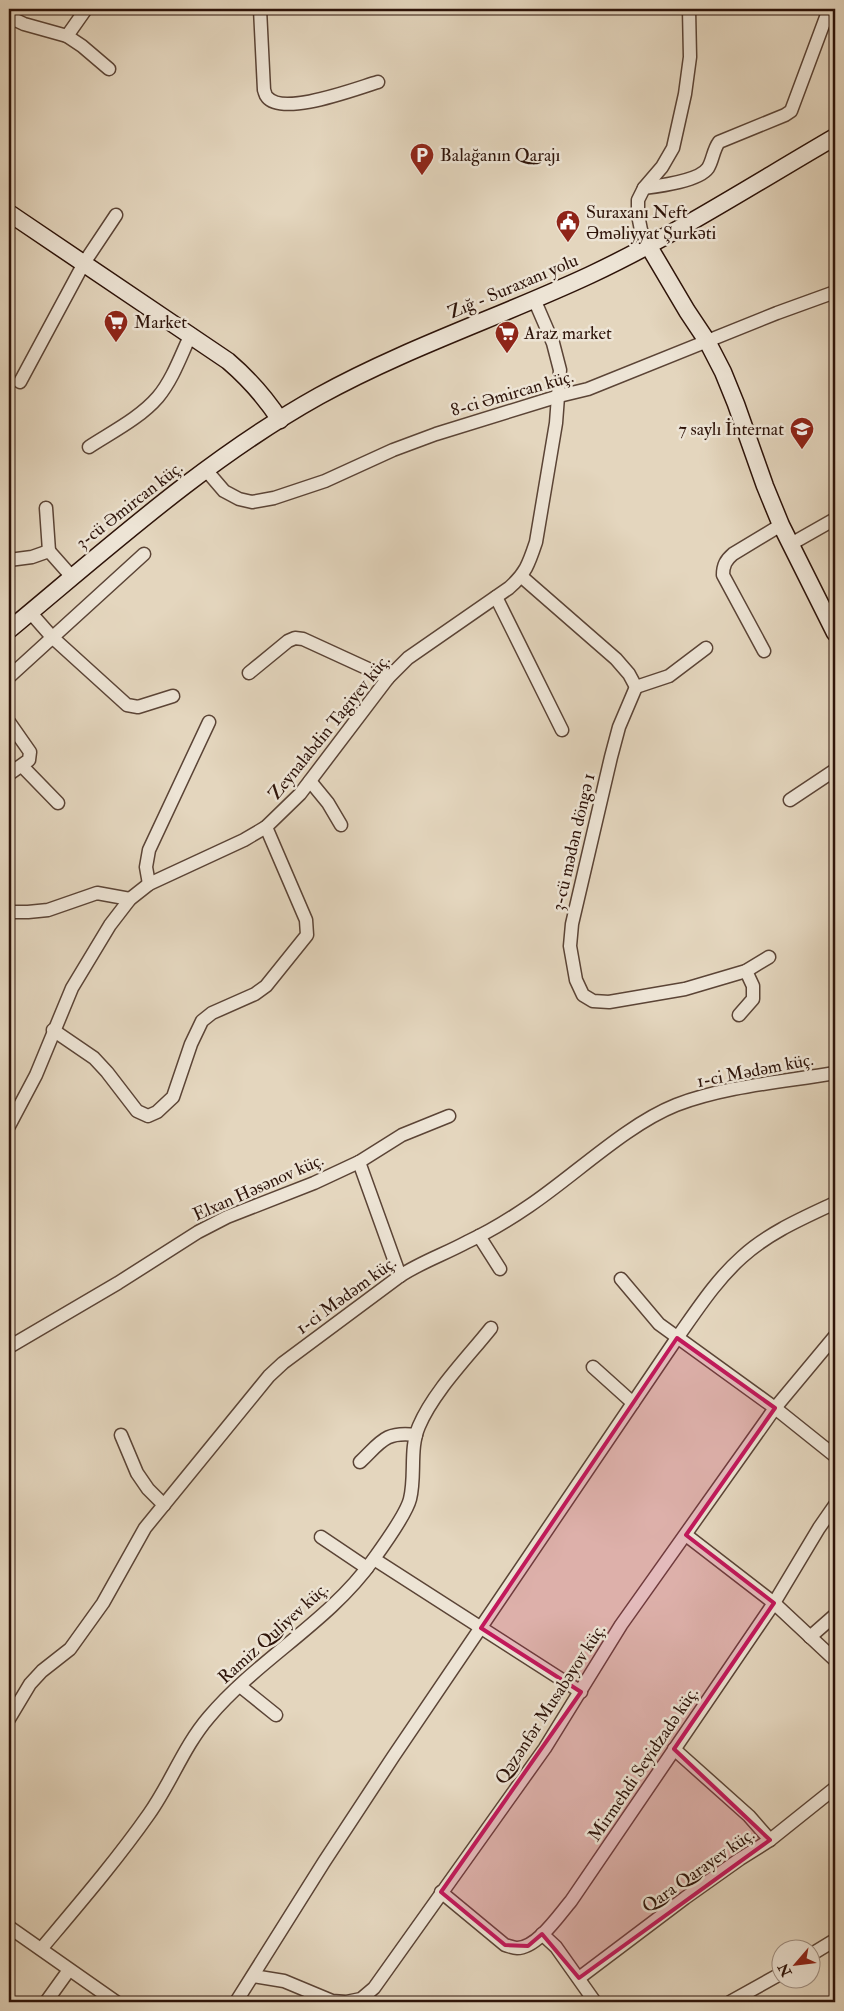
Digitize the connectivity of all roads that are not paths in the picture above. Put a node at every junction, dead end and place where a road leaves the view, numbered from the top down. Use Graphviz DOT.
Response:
graph roads {
  1 [pos="86,9"];
  2 [pos="260,9"];
  3 [pos="689,9"];
  4 [pos="829,9"];
  5 [pos="9,17"];
  6 [pos="67,36"];
  7 [pos="109,69"];
  8 [pos="378,82"];
  9 [pos="835,137"];
  10 [pos="644,188"];
  11 [pos="9,213"];
  12 [pos="116,215"];
  13 [pos="648,245"];
  14 [pos="84,263"];
  15 [pos="835,292"];
  16 [pos="534,299"];
  17 [pos="191,334"];
  18 [pos="707,340"];
  19 [pos="20,382"];
  20 [pos="559,396"];
  21 [pos="280,420"];
  22 [pos="89,447"];
  23 [pos="206,470"];
  24 [pos="46,508"];
  25 [pos="835,519"];
  26 [pos="781,525"];
  27 [pos="791,544"];
  28 [pos="49,551"];
  29 [pos="144,554"];
  30 [pos="9,560"];
  31 [pos="72,577"];
  32 [pos="522,577"];
  33 [pos="496,598"];
  34 [pos="30,612"];
  35 [pos="9,630"];
  36 [pos="835,633"];
  37 [pos="52,638"];
  38 [pos="706,648"];
  39 [pos="764,651"];
  40 [pos="250,673"];
  41 [pos="9,677"];
  42 [pos="388,678"];
  43 [pos="636,688"];
  44 [pos="173,696"];
  45 [pos="9,722"];
  46 [pos="209,722"];
  47 [pos="562,730"];
  48 [pos="22,766"];
  49 [pos="835,770"];
  50 [pos="9,774"];
  51 [pos="310,781"];
  52 [pos="790,800"];
  53 [pos="58,803"];
  54 [pos="341,825"];
  55 [pos="266,827"];
  56 [pos="149,884"];
  57 [pos="130,899"];
  58 [pos="9,912"];
  59 [pos="769,957"];
  60 [pos="746,971"];
  61 [pos="738,1015"];
  62 [pos="53,1030"];
  63 [pos="835,1073"];
  64 [pos="449,1116"];
  65 [pos="9,1126"];
  66 [pos="359,1162"];
  67 [pos="835,1203"];
  68 [pos="479,1236"];
  69 [pos="500,1269"];
  70 [pos="400,1276"];
  71 [pos="621,1280"];
  72 [pos="491,1328"];
  73 [pos="835,1336"];
  74 [pos="677,1338"];
  75 [pos="9,1347"];
  76 [pos="593,1367"];
  77 [pos="633,1403"];
  78 [pos="775,1408"];
  79 [pos="122,1435"];
  80 [pos="416,1435"];
  81 [pos="835,1456"];
  82 [pos="360,1462"];
  83 [pos="164,1505"];
  84 [pos="835,1505"];
  85 [pos="686,1535"];
  86 [pos="321,1536"];
  87 [pos="370,1564"];
  88 [pos="774,1603"];
  89 [pos="835,1614"];
  90 [pos="481,1628"];
  91 [pos="810,1637"];
  92 [pos="835,1660"];
  93 [pos="240,1686"];
  94 [pos="581,1692"];
  95 [pos="276,1715"];
  96 [pos="9,1719"];
  97 [pos="674,1749"];
  98 [pos="835,1788"];
  99 [pos="770,1840"];
  100 [pos="441,1892"];
  101 [pos="9,1927"];
  102 [pos="542,1934"];
  103 [pos="835,1940"];
  104 [pos="822,1948"];
  105 [pos="41,1949"];
  106 [pos="69,1970"];
  107 [pos="253,1976"];
  108 [pos="579,1978"];
  109 [pos="772,1978"];
  110 [pos="363,2001"];
  111 [pos="46,2002"];
  112 [pos="116,2002"];
  113 [pos="236,2002"];
  114 [pos="595,2002"];
  115 [pos="730,2002"];
  1 -- 6 [label="street"];
  2 -- 8 [label="street"];
  3 -- 10 [label="street"];
  4 -- 10 [label="street"];
  5 -- 6 [label="street"];
  6 -- 7 [label="street"];
  9 -- 13 [label="main road, Zığ - Suraxanı yolu"];
  10 -- 13 [label="street"];
  11 -- 14 [label="main road"];
  12 -- 14 [label="street"];
  13 -- 16 [label="main road, Zığ - Suraxanı yolu"];
  13 -- 18 [label="main road"];
  14 -- 17 [label="main road"];
  14 -- 19 [label="street"];
  15 -- 18 [label="street, 8-ci Əmircan küç."];
  16 -- 20 [label="street, Zeynalabdin Tagiyev küç."];
  16 -- 21 [label="main road, Zığ - Suraxanı yolu"];
  17 -- 21 [label="main road"];
  17 -- 22 [label="street"];
  18 -- 20 [label="street, 8-ci Əmircan küç."];
  18 -- 26 [label="main road"];
  20 -- 23 [label="street, 8-ci Əmircan küç."];
  20 -- 32 [label="street, Zeynalabdin Tagiyev küç."];
  21 -- 23 [label="main road, 3-cü Əmircan küç."];
  23 -- 31 [label="main road, 3-cü Əmircan küç."];
  24 -- 28 [label="street"];
  25 -- 27 [label="street"];
  26 -- 27 [label="main road"];
  26 -- 39 [label="street"];
  27 -- 36 [label="main road"];
  28 -- 30 [label="street"];
  28 -- 31 [label="street"];
  29 -- 37 [label="street"];
  31 -- 34 [label="main road, 3-cü Əmircan küç."];
  32 -- 33 [label="street, Zeynalabdin Tagiyev küç."];
  32 -- 43 [label="street"];
  33 -- 42 [label="street, Zeynalabdin Tagiyev küç."];
  33 -- 47 [label="street"];
  34 -- 35 [label="main road, 3-cü Əmircan küç."];
  34 -- 37 [label="street"];
  37 -- 41 [label="street"];
  37 -- 44 [label="street"];
  38 -- 43 [label="street"];
  40 -- 42 [label="street"];
  42 -- 51 [label="street, Zeynalabdin Tagiyev küç."];
  43 -- 60 [label="street, 3-cü mədən döngə 1"];
  45 -- 48 [label="street"];
  46 -- 56 [label="street"];
  48 -- 50 [label="street"];
  48 -- 53 [label="street"];
  49 -- 52 [label="street"];
  51 -- 54 [label="street"];
  51 -- 55 [label="street, Zeynalabdin Tagiyev küç."];
  55 -- 56 [label="street, Zeynalabdin Tagiyev küç."];
  55 -- 62 [label="street"];
  56 -- 57 [label="street, Zeynalabdin Tagiyev küç."];
  57 -- 58 [label="street"];
  57 -- 62 [label="street, Zeynalabdin Tagiyev küç."];
  59 -- 60 [label="street"];
  60 -- 61 [label="street"];
  62 -- 65 [label="street, Zeynalabdin Tagiyev küç."];
  63 -- 68 [label="street, 1-ci Mədəm küç."];
  64 -- 66 [label="street, Elxan Həsənov küç."];
  66 -- 70 [label="street"];
  66 -- 75 [label="street, Elxan Həsənov küç."];
  67 -- 74 [label="street"];
  68 -- 69 [label="street"];
  68 -- 70 [label="street, 1-ci Mədəm küç."];
  70 -- 83 [label="street, 1-ci Mədəm küç."];
  71 -- 74 [label="street"];
  72 -- 80 [label="street, Ramiz Quliyev küç."];
  73 -- 78 [label="street, Qəzənfər Musabəyov küç."];
  74 -- 77 [label="street"];
  74 -- 78 [label="street"];
  76 -- 77 [label="street"];
  77 -- 90 [label="street"];
  78 -- 81 [label="street"];
  78 -- 85 [label="street, Qəzənfər Musabəyov küç."];
  79 -- 83 [label="street"];
  80 -- 82 [label="street"];
  80 -- 87 [label="street, Ramiz Quliyev küç."];
  83 -- 96 [label="street, 1-ci Mədəm küç."];
  84 -- 88 [label="street, Mirmehdi Seyidzadə küç."];
  85 -- 88 [label="street"];
  85 -- 94 [label="street, Qəzənfər Musabəyov küç."];
  86 -- 87 [label="street"];
  87 -- 90 [label="street"];
  87 -- 93 [label="street, Ramiz Quliyev küç."];
  88 -- 91 [label="street"];
  88 -- 97 [label="street, Mirmehdi Seyidzadə küç."];
  89 -- 91 [label="street"];
  90 -- 94 [label="street"];
  90 -- 107 [label="street"];
  91 -- 92 [label="street"];
  93 -- 95 [label="street"];
  93 -- 105 [label="street, Ramiz Quliyev küç."];
  94 -- 100 [label="street, Qəzənfər Musabəyov küç."];
  97 -- 99 [label="street"];
  97 -- 102 [label="street, Mirmehdi Seyidzadə küç."];
  98 -- 99 [label="street, Qara Qarayev küç."];
  99 -- 108 [label="street, Qara Qarayev küç."];
  100 -- 102 [label="street, Mirmehdi Seyidzadə küç."];
  100 -- 110 [label="street, Qəzənfər Musabəyov küç."];
  101 -- 105 [label="street"];
  102 -- 108 [label="street"];
  103 -- 104 [label="street"];
  105 -- 106 [label="street"];
  106 -- 111 [label="street"];
  106 -- 112 [label="street"];
  107 -- 110 [label="street, Qəzənfər Musabəyov küç."];
  107 -- 113 [label="street"];
  108 -- 114 [label="street"];
  109 -- 115 [label="street"];
}
